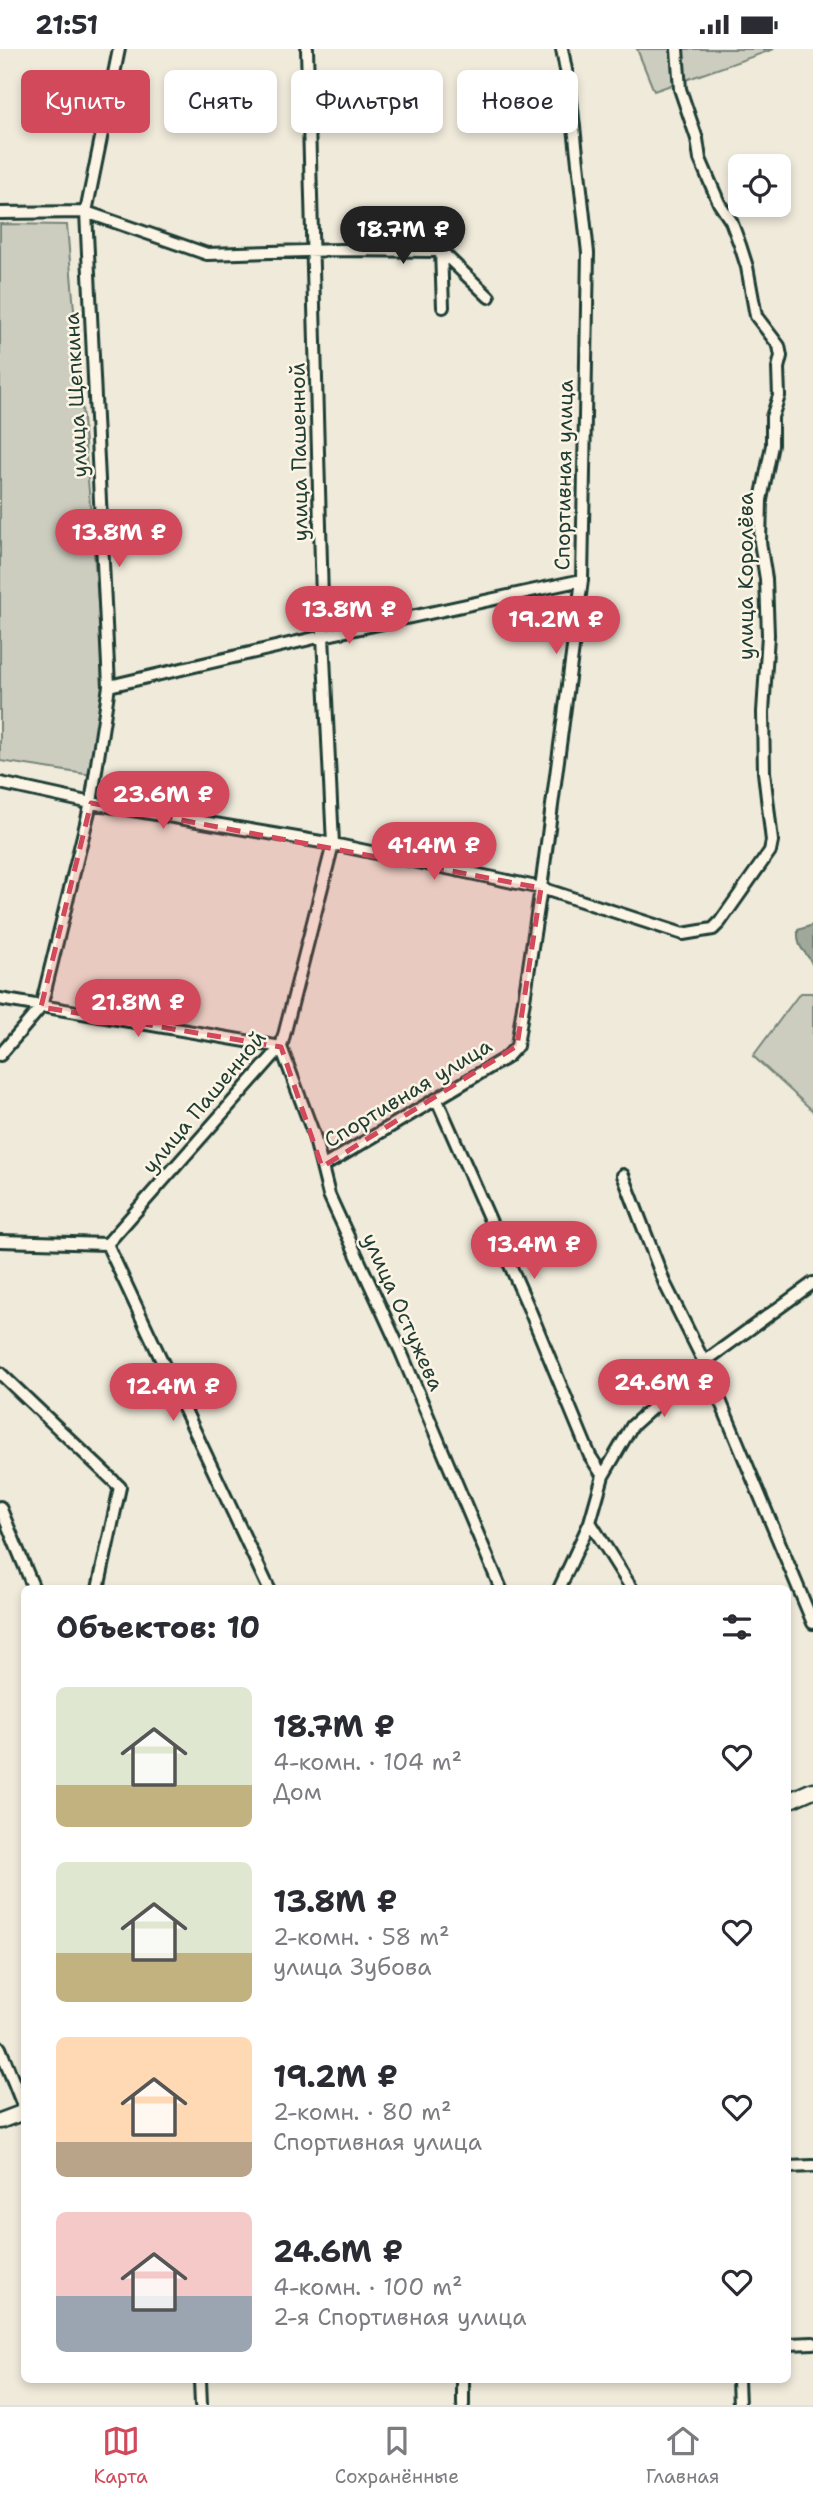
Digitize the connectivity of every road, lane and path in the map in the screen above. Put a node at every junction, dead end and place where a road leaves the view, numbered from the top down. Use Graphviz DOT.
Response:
graph roads {
  1 [pos="119,49"];
  2 [pos="307,49"];
  3 [pos="562,49"];
  4 [pos="677,49"];
  5 [pos="86,212"];
  6 [pos="0,213"];
  7 [pos="314,251"];
  8 [pos="441,251"];
  9 [pos="489,297"];
  10 [pos="443,307"];
  11 [pos="582,580"];
  12 [pos="323,636"];
  13 [pos="109,686"];
  14 [pos="0,783"];
  15 [pos="91,803"];
  16 [pos="333,844"];
  17 [pos="541,888"];
  18 [pos="0,999"];
  19 [pos="41,1007"];
  20 [pos="281,1047"];
  21 [pos="0,1055"];
  22 [pos="437,1100"];
  23 [pos="322,1167"];
  24 [pos="623,1175"];
  25 [pos="0,1241"];
  26 [pos="107,1244"];
  27 [pos="813,1283"];
  28 [pos="704,1362"];
  29 [pos="0,1373"];
  30 [pos="603,1476"];
  31 [pos="0,1507"];
  32 [pos="590,1522"];
  33 [pos="32,1585"];
  34 [pos="99,1585"];
  35 [pos="266,1585"];
  36 [pos="499,1585"];
  37 [pos="561,1585"];
  38 [pos="629,1585"];
  39 [pos="813,1623"];
  40 [pos="813,1790"];
  41 [pos="791,1800"];
  42 [pos="0,2048"];
  43 [pos="21,2102"];
  44 [pos="21,2111"];
  45 [pos="0,2121"];
  46 [pos="813,2166"];
  47 [pos="791,2167"];
  48 [pos="813,2343"];
  49 [pos="791,2344"];
  50 [pos="200,2383"];
  51 [pos="463,2383"];
  52 [pos="738,2383"];
  53 [pos="201,2405"];
  54 [pos="463,2405"];
  55 [pos="739,2405"];
  1 -- 5 [label="street, улица Щепкина"];
  2 -- 7 [label="street, улица Пашенной"];
  3 -- 11 [label="street, Спортивная улица"];
  4 -- 17 [label="street, улица Королёва"];
  5 -- 6 [label="street"];
  5 -- 7 [label="street"];
  5 -- 13 [label="street, улица Щепкина"];
  7 -- 8 [label="street"];
  7 -- 12 [label="street, улица Пашенной"];
  8 -- 9 [label="street"];
  8 -- 10 [label="street"];
  11 -- 12 [label="street"];
  11 -- 17 [label="street, Спортивная улица"];
  12 -- 13 [label="street"];
  12 -- 16 [label="street, улица Пашенной"];
  13 -- 15 [label="street, улица Щепкина"];
  14 -- 15 [label="street, улица Королёва"];
  15 -- 16 [label="street, улица Королёва"];
  15 -- 19 [label="street, улица Щепкина"];
  16 -- 17 [label="street, улица Королёва"];
  16 -- 20 [label="street, улица Пашенной"];
  17 -- 22 [label="street, Спортивная улица"];
  18 -- 19 [label="street"];
  19 -- 20 [label="street"];
  19 -- 21 [label="street, улица Щепкина"];
  20 -- 23 [label="street, улица Остужева"];
  20 -- 26 [label="street, улица Пашенной"];
  22 -- 23 [label="street, Спортивная улица"];
  22 -- 30 [label="street"];
  23 -- 36 [label="street, улица Остужева"];
  24 -- 28 [label="street"];
  25 -- 26 [label="street"];
  26 -- 35 [label="street"];
  27 -- 28 [label="street"];
  28 -- 30 [label="street"];
  28 -- 39 [label="street"];
  29 -- 34 [label="street"];
  30 -- 32 [label="street"];
  31 -- 33 [label="street"];
  32 -- 37 [label="street"];
  32 -- 38 [label="street"];
  40 -- 41 [label="main road"];
  42 -- 43 [label="street"];
  44 -- 45 [label="main road"];
  46 -- 47 [label="street"];
  48 -- 49 [label="street"];
  50 -- 53 [label="street"];
  51 -- 54 [label="street"];
  52 -- 55 [label="street"];
}
